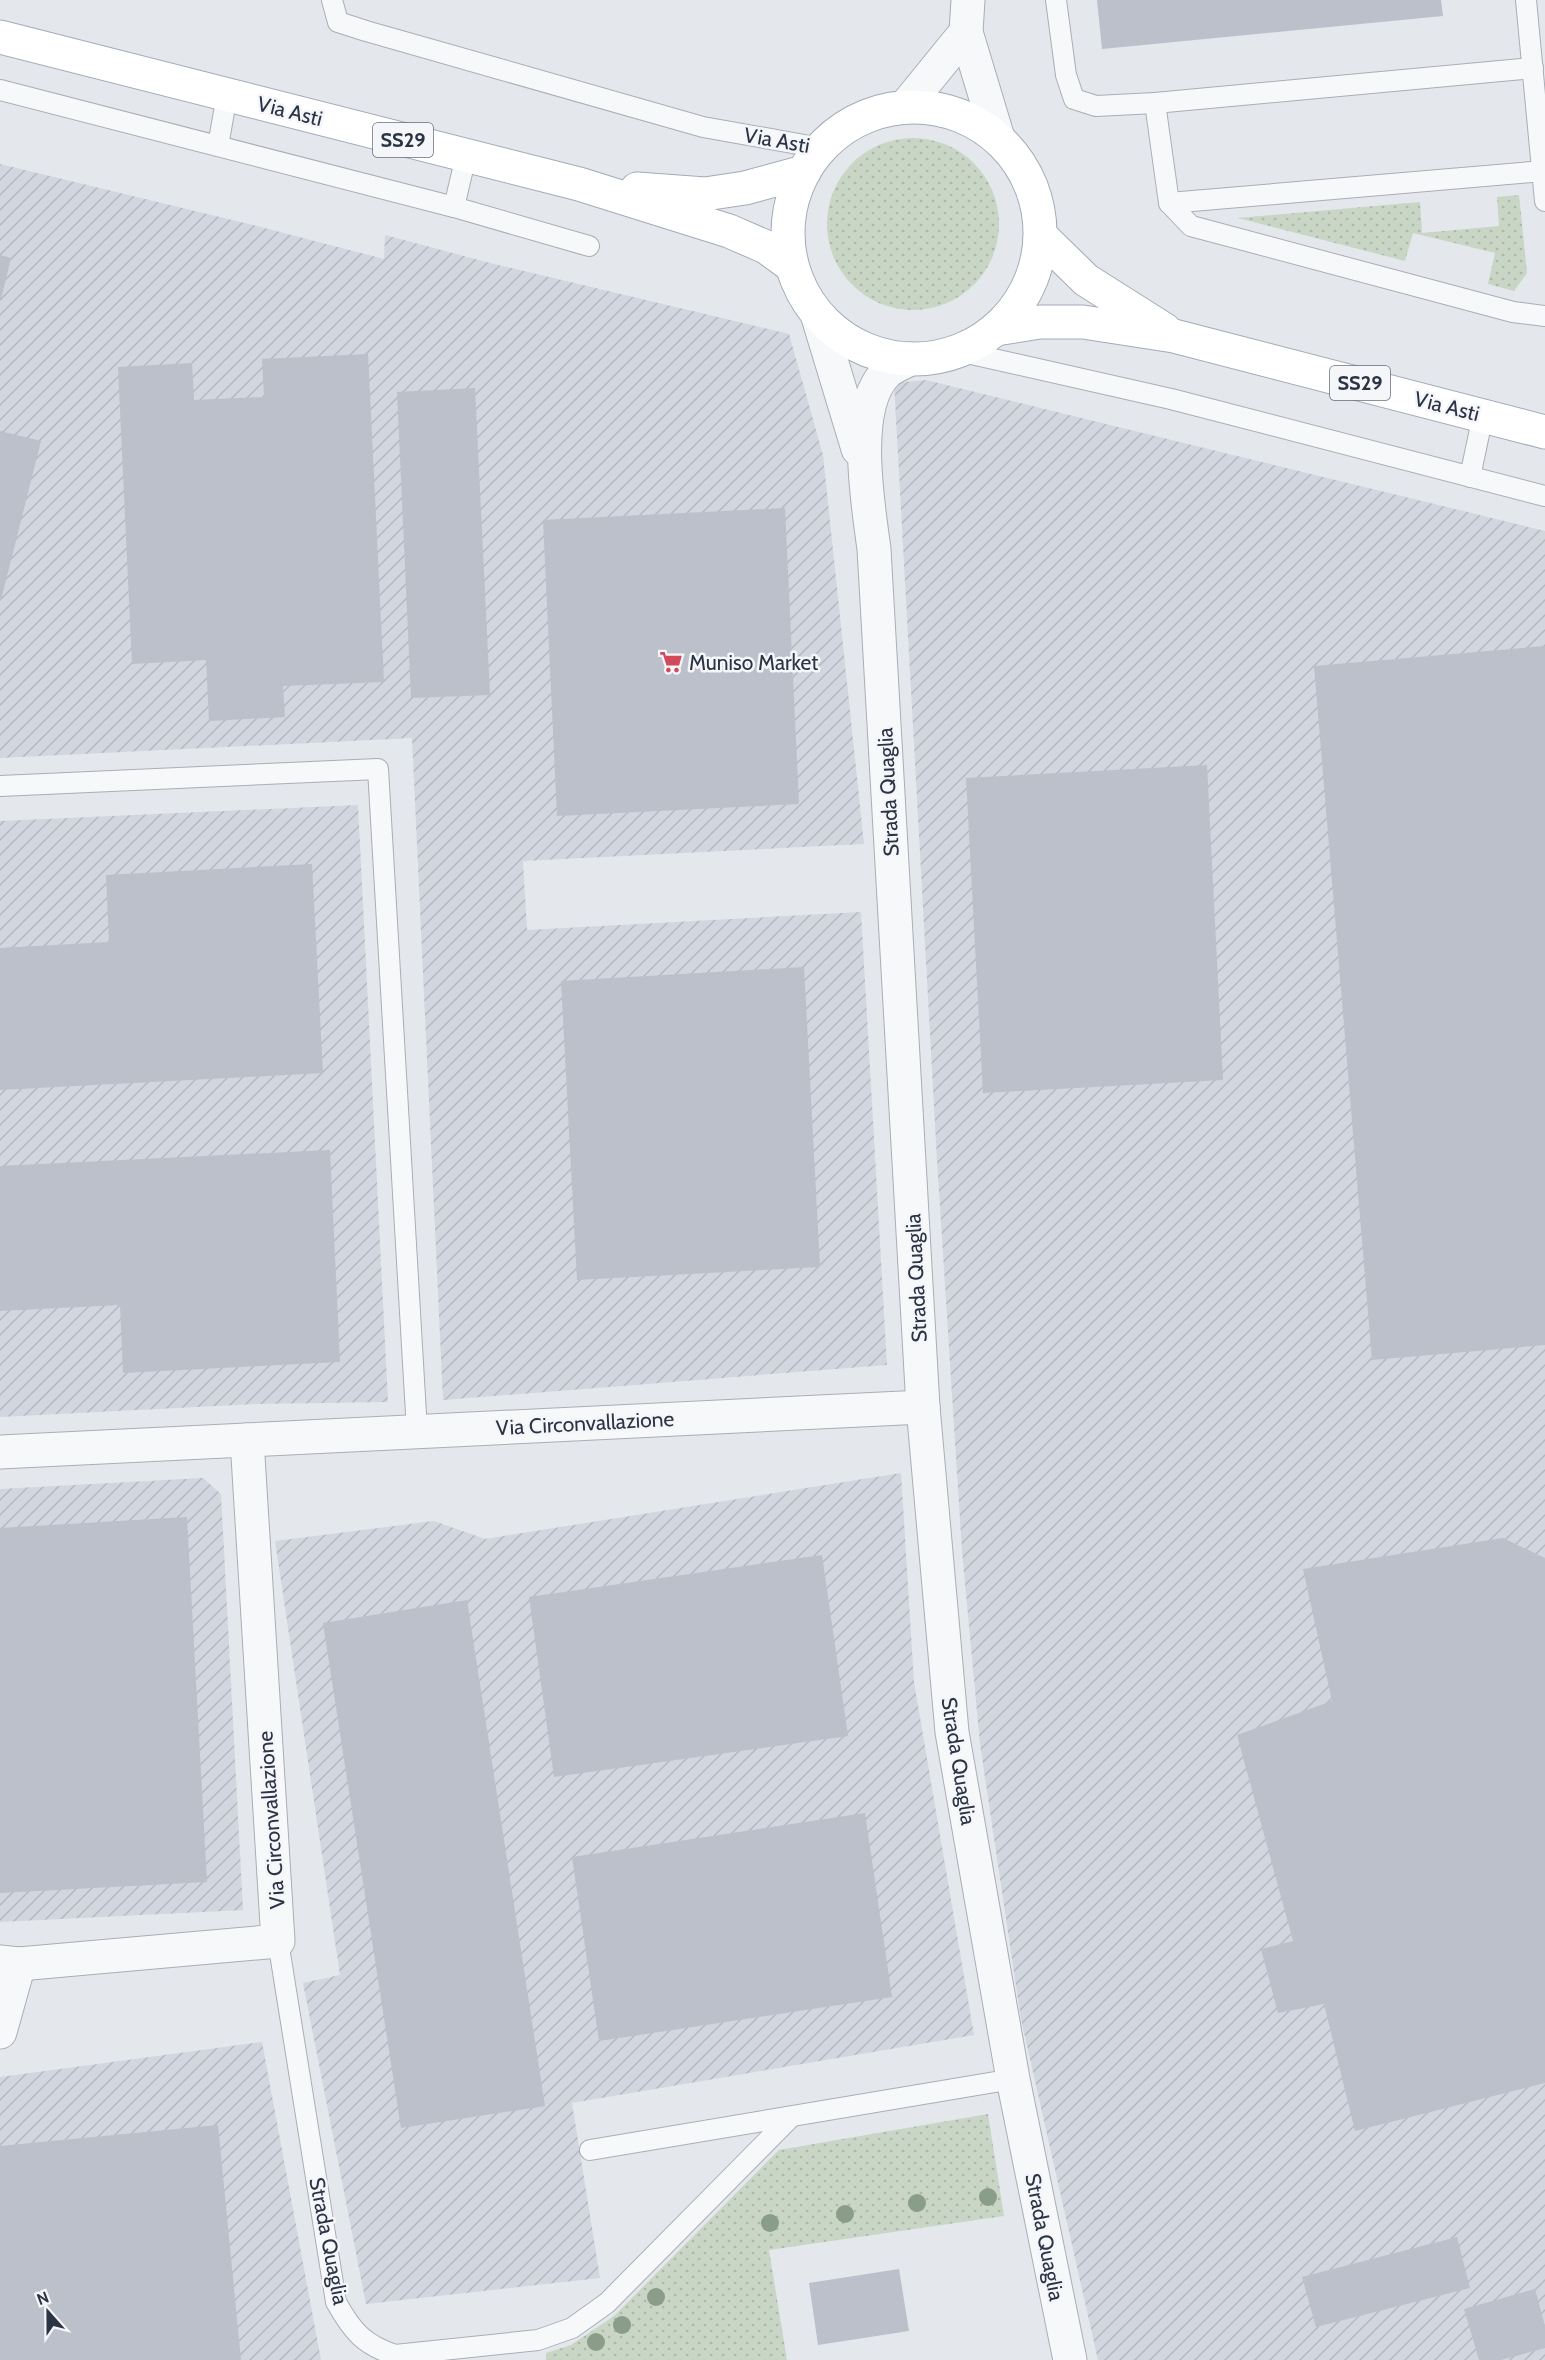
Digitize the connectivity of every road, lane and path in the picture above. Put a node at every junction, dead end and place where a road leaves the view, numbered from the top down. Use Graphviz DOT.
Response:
graph roads {
  1 [pos="332,0"];
  2 [pos="969,0"];
  3 [pos="1056,0"];
  4 [pos="1527,0"];
  5 [pos="966,32"];
  6 [pos="0,36"];
  7 [pos="1533,68"];
  8 [pos="0,90"];
  9 [pos="227,95"];
  10 [pos="1155,103"];
  11 [pos="905,107"];
  12 [pos="998,138"];
  13 [pos="218,146"];
  14 [pos="466,156"];
  15 [pos="813,160"];
  16 [pos="1543,171"];
  17 [pos="579,184"];
  18 [pos="1545,201"];
  19 [pos="1169,203"];
  20 [pos="454,207"];
  21 [pos="1041,236"];
  22 [pos="589,246"];
  23 [pos="792,266"];
  24 [pos="1543,311"];
  25 [pos="817,314"];
  26 [pos="996,329"];
  27 [pos="1174,336"];
  28 [pos="958,351"];
  29 [pos="910,359"];
  30 [pos="1483,415"];
  31 [pos="1545,432"];
  32 [pos="865,471"];
  33 [pos="1470,477"];
  34 [pos="1545,496"];
  35 [pos="0,786"];
  36 [pos="923,1407"];
  37 [pos="417,1431"];
  38 [pos="247,1440"];
  39 [pos="0,1452"];
  40 [pos="278,1941"];
  41 [pos="10,1963"];
  42 [pos="0,2032"];
  43 [pos="1013,2079"];
  44 [pos="791,2117"];
  45 [pos="590,2150"];
  46 [pos="1070,2360"];
  1 -- 15 [label="lane, Via Asti"];
  2 -- 5 [label="street"];
  3 -- 10 [label="lane"];
  4 -- 7 [label="lane"];
  5 -- 11 [label="street"];
  5 -- 12 [label="street"];
  6 -- 9 [label="main road, Via Asti / SS29"];
  7 -- 10 [label="lane"];
  7 -- 16 [label="lane"];
  8 -- 13 [label="lane"];
  9 -- 13 [label="lane"];
  9 -- 14 [label="main road, Via Asti / SS29"];
  10 -- 19 [label="lane"];
  11 -- 12 [label="main road"];
  11 -- 15 [label="main road"];
  12 -- 21 [label="main road"];
  13 -- 20 [label="lane"];
  14 -- 17 [label="main road, Via Asti / SS29"];
  14 -- 20 [label="lane"];
  15 -- 17 [label="main road, Via Asti"];
  15 -- 23 [label="main road"];
  16 -- 18 [label="lane"];
  16 -- 19 [label="lane"];
  17 -- 23 [label="main road, Via Asti"];
  19 -- 24 [label="lane"];
  20 -- 22 [label="lane"];
  21 -- 26 [label="main road"];
  21 -- 27 [label="main road, Via Asti"];
  23 -- 25 [label="main road"];
  25 -- 29 [label="main road"];
  25 -- 32 [label="street, Strada Quaglia"];
  26 -- 27 [label="main road, Via Asti"];
  26 -- 28 [label="main road"];
  27 -- 30 [label="main road, Via Asti / SS29"];
  28 -- 29 [label="main road"];
  28 -- 33 [label="lane"];
  29 -- 32 [label="street, Strada Quaglia"];
  30 -- 31 [label="main road, Via Asti / SS29"];
  30 -- 33 [label="lane"];
  32 -- 36 [label="street, Strada Quaglia"];
  33 -- 34 [label="lane"];
  35 -- 37 [label="lane"];
  36 -- 37 [label="street, Via Circonvallazione"];
  36 -- 43 [label="street, Strada Quaglia"];
  37 -- 38 [label="street, Via Circonvallazione"];
  38 -- 39 [label="street, Via Circonvallazione"];
  38 -- 40 [label="street, Via Circonvallazione"];
  40 -- 41 [label="street"];
  40 -- 44 [label="lane, Strada Quaglia"];
  41 -- 42 [label="street"];
  43 -- 44 [label="lane"];
  43 -- 46 [label="street, Strada Quaglia"];
  44 -- 45 [label="lane"];
}
